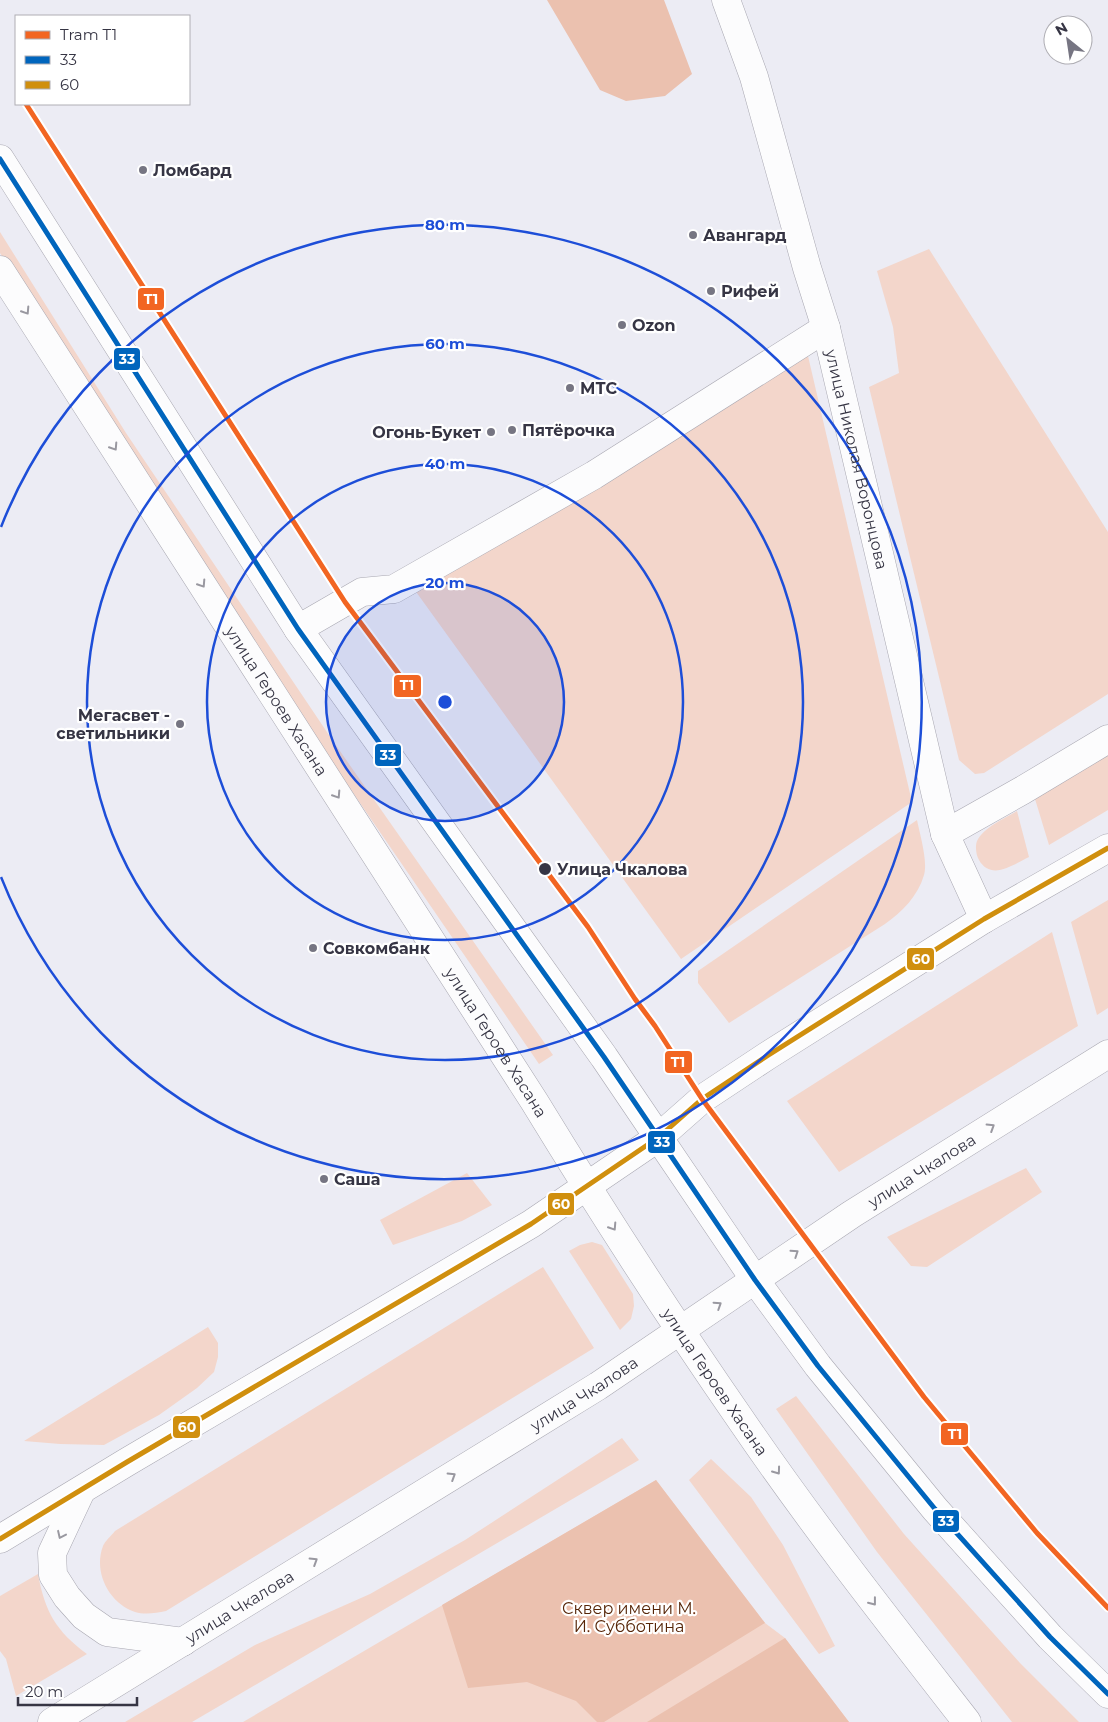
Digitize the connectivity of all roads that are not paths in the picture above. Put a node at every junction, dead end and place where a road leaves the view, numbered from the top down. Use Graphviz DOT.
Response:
graph roads {
  1 [pos="726,0"];
  2 [pos="0,159"];
  3 [pos="0,270"];
  4 [pos="826,328"];
  5 [pos="298,629"];
  6 [pos="1108,739"];
  7 [pos="946,834"];
  8 [pos="1108,848"];
  9 [pos="984,919"];
  10 [pos="1108,1054"];
  11 [pos="659,1137"];
  12 [pos="586,1187"];
  13 [pos="755,1280"];
  14 [pos="680,1329"];
  15 [pos="81,1490"];
  16 [pos="0,1539"];
  17 [pos="183,1642"];
  18 [pos="1108,1694"];
  19 [pos="52,1722"];
  20 [pos="967,1722"];
  1 -- 4 [label="main road, улица Николая Воронцова"];
  2 -- 5 [label="main road"];
  3 -- 12 [label="main road, улица Героев Хасана, one-way"];
  4 -- 5 [label="main road"];
  4 -- 7 [label="main road, улица Николая Воронцова"];
  5 -- 11 [label="main road"];
  6 -- 7 [label="main road"];
  7 -- 9 [label="main road, улица Николая Воронцова"];
  8 -- 9 [label="main road"];
  9 -- 11 [label="main road"];
  13 -- 10 [label="main road, улица Чкалова, one-way"];
  11 -- 12 [label="main road"];
  11 -- 13 [label="main road"];
  12 -- 14 [label="main road, улица Героев Хасана, one-way"];
  12 -- 15 [label="main road"];
  14 -- 13 [label="main road, улица Чкалова, one-way"];
  13 -- 18 [label="main road"];
  17 -- 14 [label="main road, улица Чкалова, one-way"];
  14 -- 20 [label="main road, улица Героев Хасана, one-way"];
  15 -- 16 [label="main road"];
  15 -- 17 [label="main road, one-way"];
  17 -- 19 [label="main road, улица Чкалова"];
}
